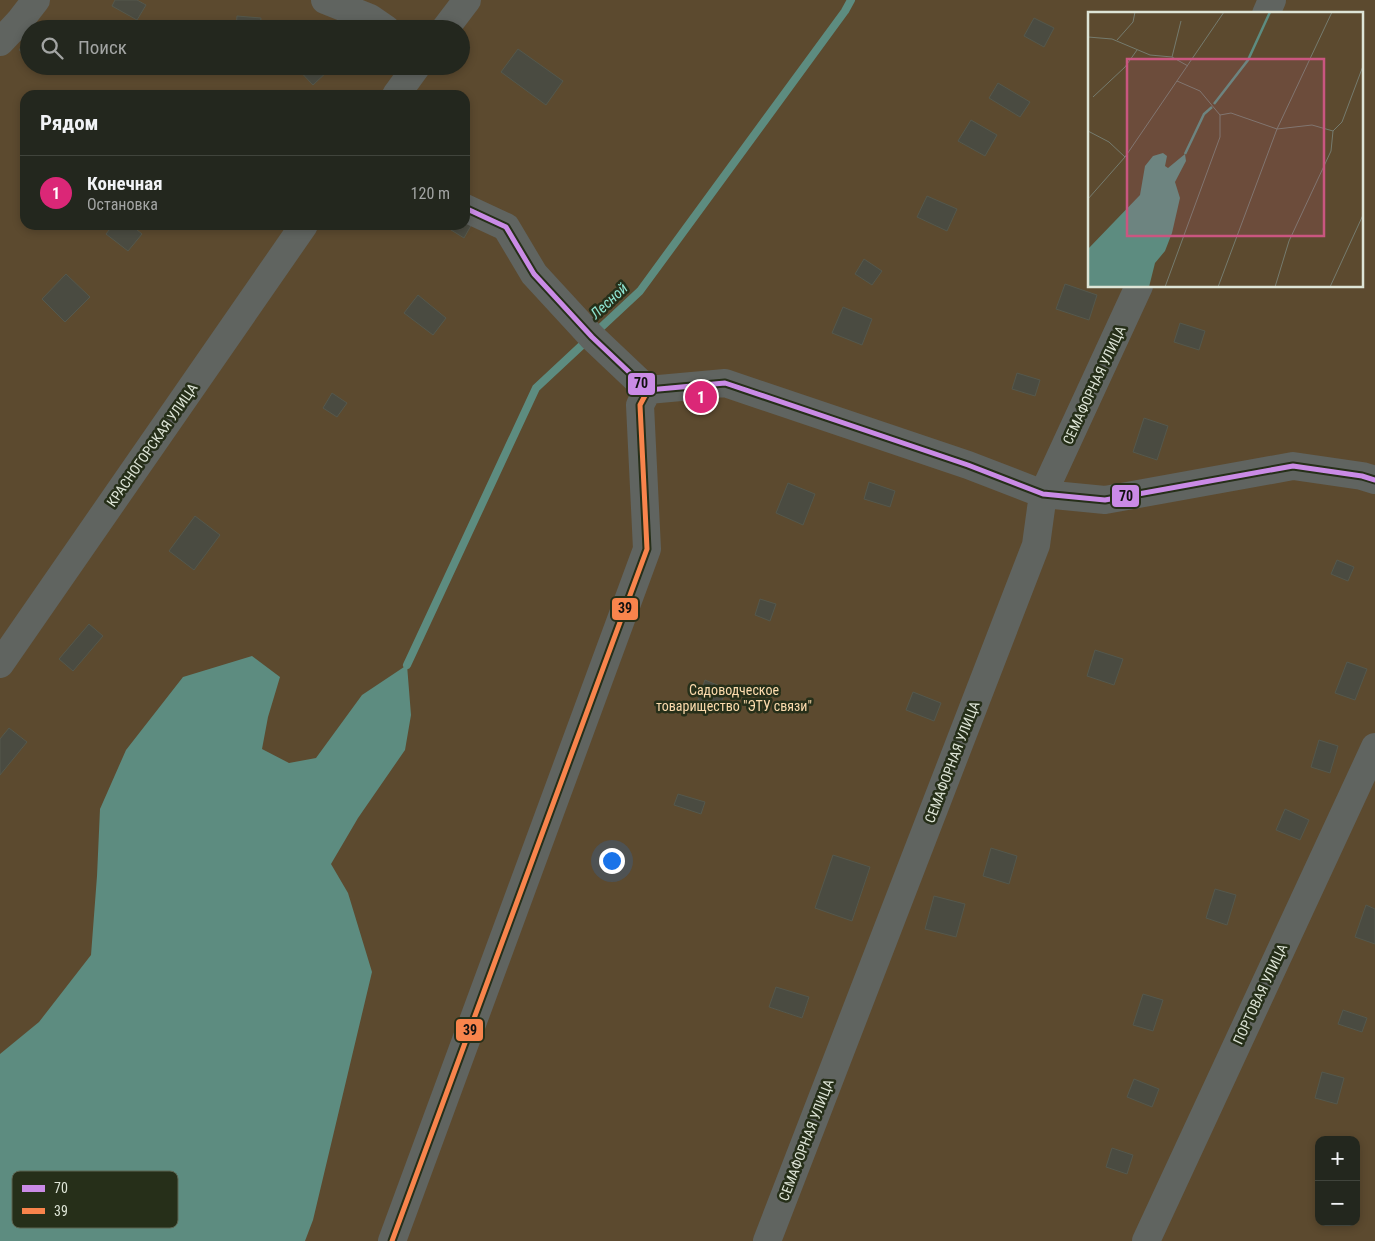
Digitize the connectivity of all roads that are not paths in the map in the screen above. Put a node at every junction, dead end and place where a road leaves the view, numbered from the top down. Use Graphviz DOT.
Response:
graph roads {
  1 [pos="36,0"];
  2 [pos="325,0"];
  3 [pos="467,0"];
  4 [pos="1272,0"];
  5 [pos="1267,12"];
  6 [pos="21,20"];
  7 [pos="373,20"];
  8 [pos="452,20"];
  9 [pos="20,21"];
  10 [pos="0,42"];
  11 [pos="410,75"];
  12 [pos="400,90"];
  13 [pos="470,210"];
  14 [pos="301,230"];
  15 [pos="1138,288"];
  16 [pos="648,390"];
  17 [pos="1375,480"];
  18 [pos="1043,494"];
  19 [pos="0,664"];
  20 [pos="1375,747"];
  21 [pos="392,1241"];
  22 [pos="768,1241"];
  23 [pos="1146,1241"];
  1 -- 6 [label="street"];
  2 -- 7 [label="street"];
  3 -- 8 [label="street"];
  4 -- 5 [label="street"];
  9 -- 10 [label="street"];
  11 -- 12 [label="street"];
  13 -- 16 [label="street"];
  14 -- 19 [label="street, КРАСНОГОРСКАЯ УЛИЦА"];
  15 -- 18 [label="street, СЕМАФОРНАЯ УЛИЦА"];
  16 -- 18 [label="street"];
  16 -- 21 [label="street"];
  17 -- 18 [label="street"];
  18 -- 22 [label="street, СЕМАФОРНАЯ УЛИЦА"];
  20 -- 23 [label="street, ПОРТОВАЯ УЛИЦА"];
}
